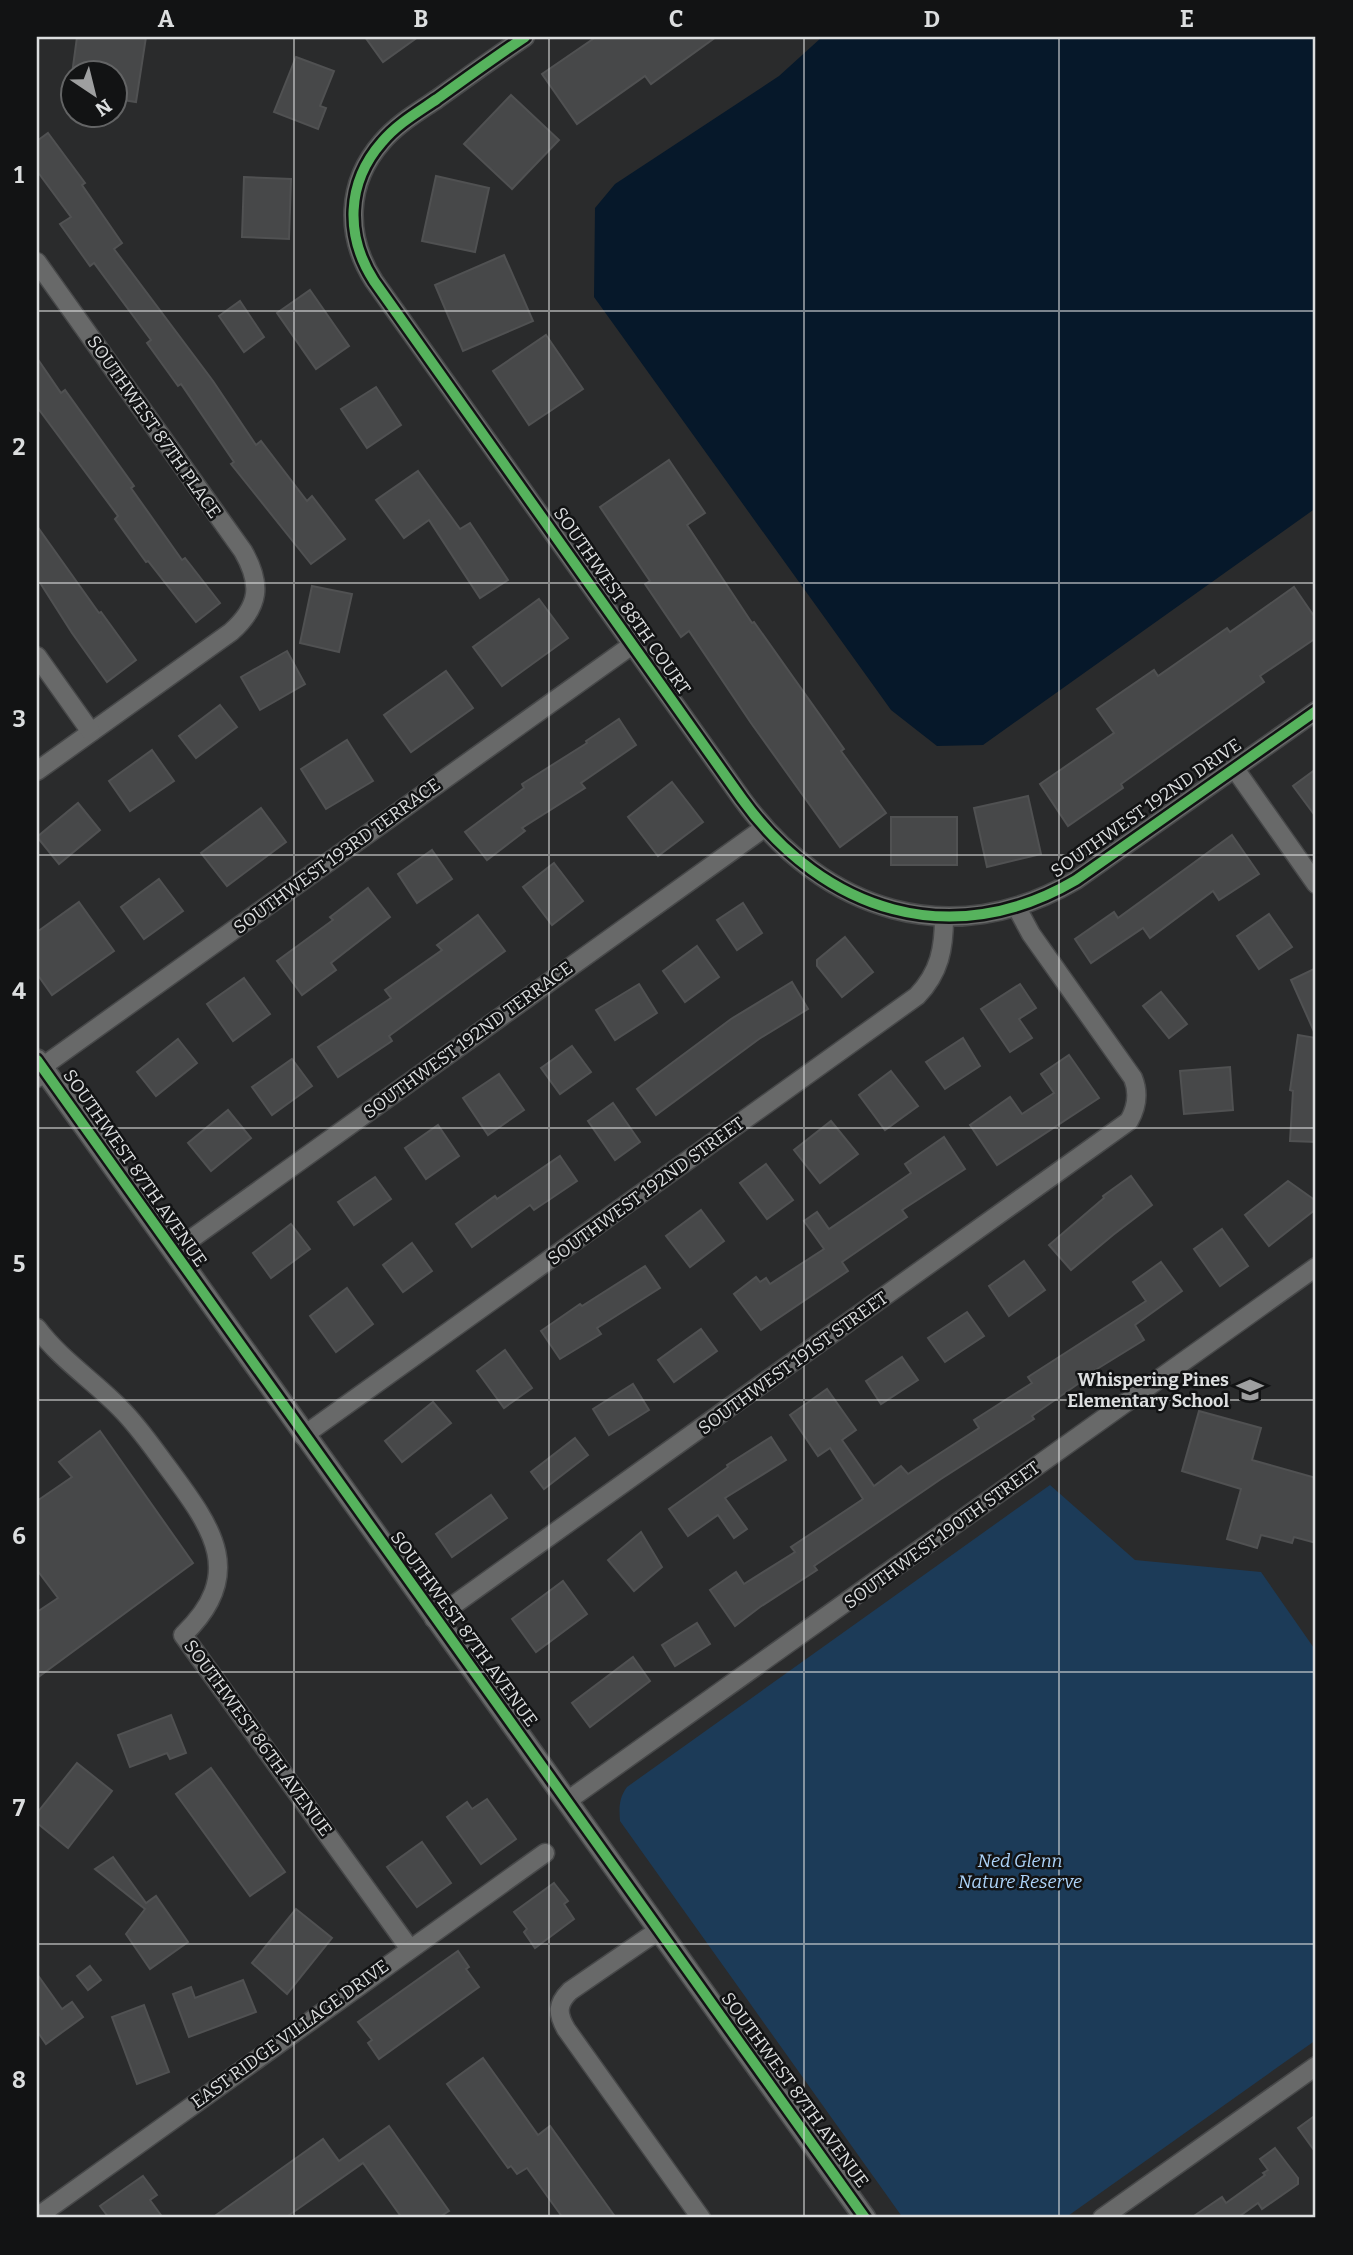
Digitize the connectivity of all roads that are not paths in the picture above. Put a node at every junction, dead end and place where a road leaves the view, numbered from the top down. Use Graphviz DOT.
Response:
graph roads {
  1 [pos="525,37"];
  2 [pos="37,262"];
  3 [pos="632,645"];
  4 [pos="37,656"];
  5 [pos="1316,711"];
  6 [pos="91,732"];
  7 [pos="1235,769"];
  8 [pos="37,771"];
  9 [pos="764,828"];
  10 [pos="1316,884"];
  11 [pos="1017,908"];
  12 [pos="944,917"];
  13 [pos="38,1068"];
  14 [pos="173,1252"];
  15 [pos="1316,1267"];
  16 [pos="37,1328"];
  17 [pos="303,1436"];
  18 [pos="435,1619"];
  19 [pos="567,1801"];
  20 [pos="545,1853"];
  21 [pos="659,1930"];
  22 [pos="410,1949"];
  23 [pos="1316,2066"];
  24 [pos="37,2217"];
  25 [pos="701,2218"];
  26 [pos="865,2218"];
  27 [pos="1102,2218"];
  1 -- 3 [label="street, SOUTHWEST 88TH COURT"];
  2 -- 6 [label="street, SOUTHWEST 87TH PLACE"];
  3 -- 9 [label="street, SOUTHWEST 88TH COURT"];
  3 -- 13 [label="street, SOUTHWEST 193RD TERRACE"];
  4 -- 6 [label="street"];
  5 -- 7 [label="street, SOUTHWEST 192ND DRIVE"];
  6 -- 8 [label="street"];
  7 -- 10 [label="street"];
  7 -- 11 [label="street, SOUTHWEST 192ND DRIVE"];
  9 -- 12 [label="street, SOUTHWEST 88TH COURT"];
  9 -- 14 [label="street, SOUTHWEST 192ND TERRACE"];
  11 -- 12 [label="street, SOUTHWEST 192ND DRIVE"];
  11 -- 18 [label="street, SOUTHWEST 191ST STREET"];
  12 -- 17 [label="street, SOUTHWEST 192ND STREET"];
  13 -- 14 [label="street, SOUTHWEST 87TH AVENUE"];
  14 -- 17 [label="street, SOUTHWEST 87TH AVENUE"];
  15 -- 19 [label="street, SOUTHWEST 190TH STREET"];
  16 -- 22 [label="street, SOUTHWEST 86TH AVENUE"];
  17 -- 18 [label="street, SOUTHWEST 87TH AVENUE"];
  18 -- 19 [label="street, SOUTHWEST 87TH AVENUE"];
  19 -- 21 [label="street, SOUTHWEST 87TH AVENUE"];
  20 -- 22 [label="street, EAST RIDGE VILLAGE DRIVE"];
  21 -- 25 [label="street"];
  21 -- 26 [label="street, SOUTHWEST 87TH AVENUE"];
  22 -- 24 [label="street, EAST RIDGE VILLAGE DRIVE"];
  23 -- 27 [label="street"];
}
